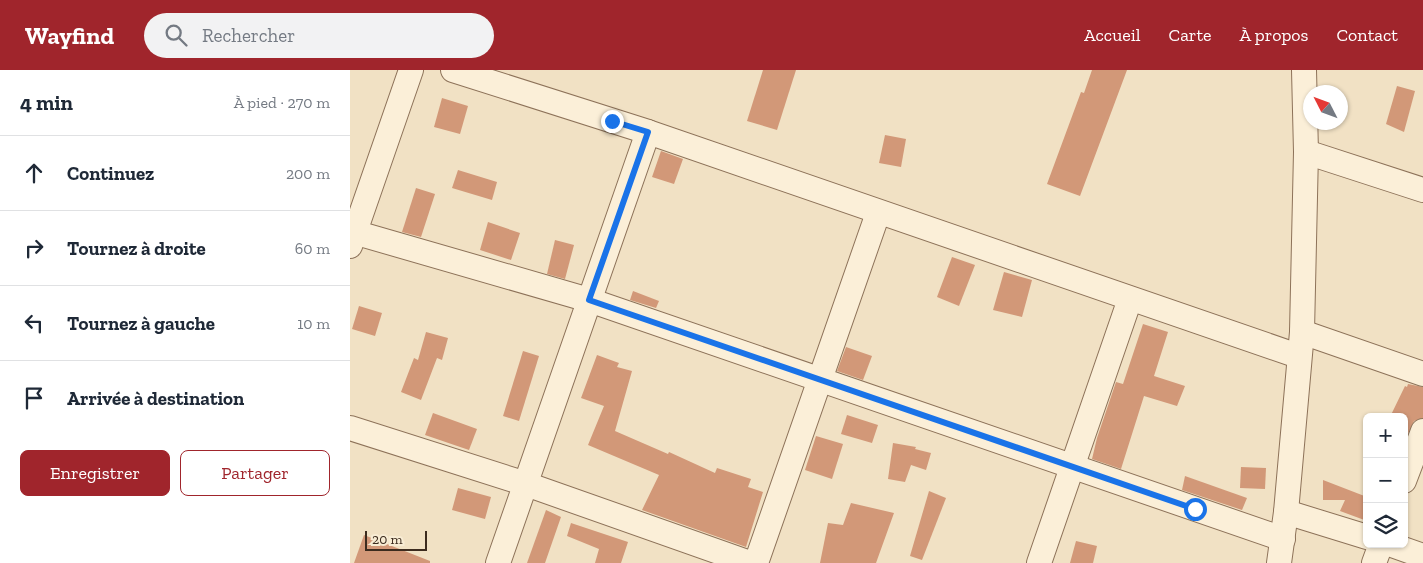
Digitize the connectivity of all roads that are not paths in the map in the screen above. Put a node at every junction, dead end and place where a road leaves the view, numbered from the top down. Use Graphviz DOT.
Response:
graph roads {
  1 [pos="411,70"];
  2 [pos="453,70"];
  3 [pos="1304,70"];
  4 [pos="648,132"];
  5 [pos="1306,152"];
  6 [pos="1423,190"];
  7 [pos="878,213"];
  8 [pos="352,237"];
  9 [pos="1130,299"];
  10 [pos="589,300"];
  11 [pos="1302,332"];
  12 [pos="1298,356"];
  13 [pos="1423,374"];
  14 [pos="819,380"];
  15 [pos="350,428"];
  16 [pos="1423,431"];
  17 [pos="1072,467"];
  18 [pos="1408,470"];
  19 [pos="526,484"];
  20 [pos="1286,512"];
  21 [pos="1363,536"];
  22 [pos="1283,539"];
  23 [pos="1380,548"];
  24 [pos="1400,548"];
  25 [pos="1423,556"];
  26 [pos="498,563"];
  27 [pos="750,563"];
  28 [pos="756,563"];
  29 [pos="1039,563"];
  30 [pos="1279,563"];
  31 [pos="1374,563"];
  1 -- 8 [label="street"];
  2 -- 4 [label="street"];
  3 -- 5 [label="street"];
  4 -- 7 [label="street"];
  4 -- 10 [label="street"];
  5 -- 6 [label="street"];
  5 -- 11 [label="street"];
  7 -- 9 [label="street"];
  7 -- 14 [label="street"];
  8 -- 10 [label="street"];
  9 -- 12 [label="street"];
  9 -- 17 [label="street"];
  10 -- 14 [label="street"];
  10 -- 19 [label="street"];
  11 -- 12 [label="street"];
  11 -- 13 [label="street"];
  12 -- 20 [label="street"];
  14 -- 17 [label="street"];
  14 -- 28 [label="street"];
  15 -- 19 [label="street"];
  16 -- 18 [label="street"];
  17 -- 22 [label="street"];
  17 -- 29 [label="street"];
  19 -- 26 [label="street"];
  19 -- 27 [label="street"];
  20 -- 21 [label="street"];
  20 -- 22 [label="street"];
  22 -- 30 [label="street"];
  23 -- 31 [label="street"];
  24 -- 25 [label="street"];
}
